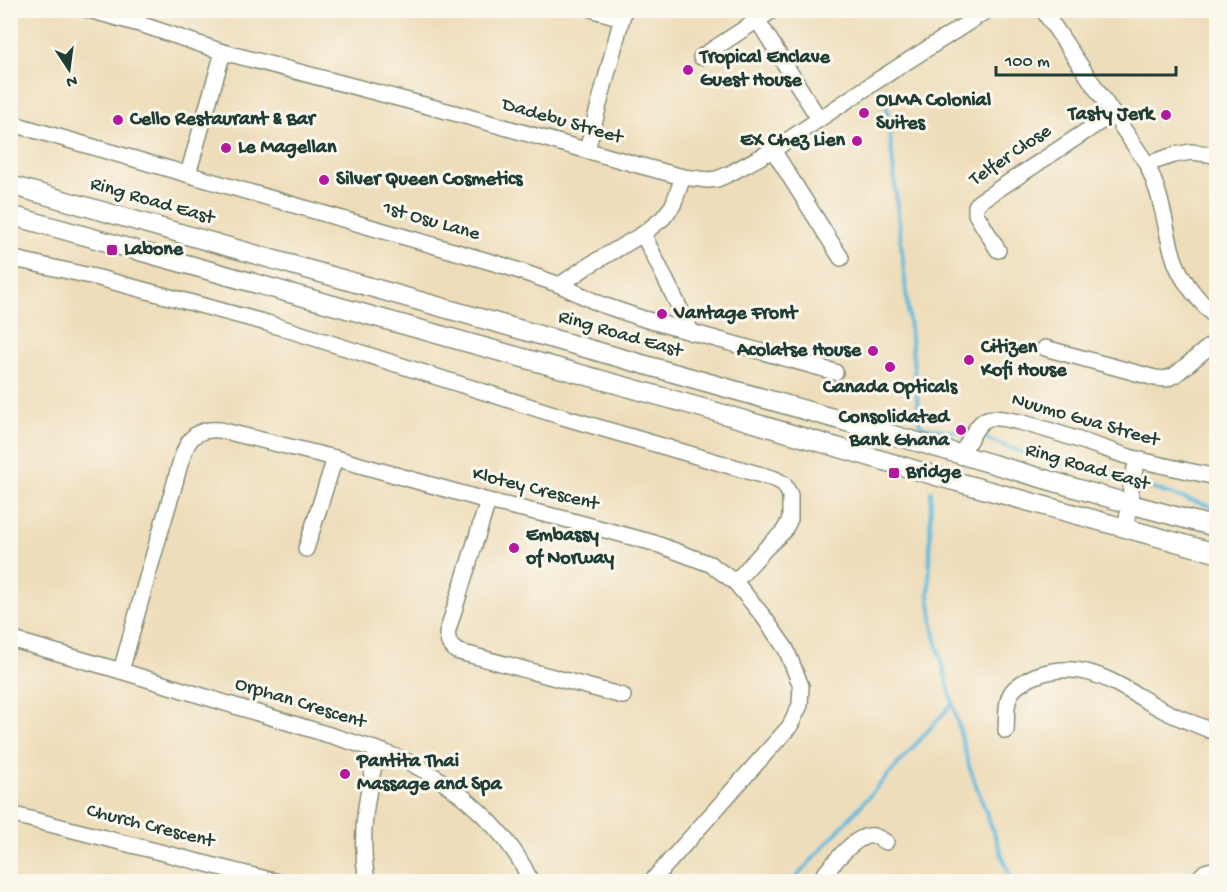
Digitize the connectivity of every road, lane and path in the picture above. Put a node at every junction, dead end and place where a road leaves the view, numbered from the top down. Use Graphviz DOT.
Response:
graph roads {
  1 [pos="89,10"];
  2 [pos="151,10"];
  3 [pos="594,10"];
  4 [pos="773,10"];
  5 [pos="988,10"];
  6 [pos="1043,10"];
  7 [pos="623,14"];
  8 [pos="758,21"];
  9 [pos="143,25"];
  10 [pos="223,51"];
  11 [pos="701,57"];
  12 [pos="1112,114"];
  13 [pos="819,119"];
  14 [pos="10,123"];
  15 [pos="587,150"];
  16 [pos="773,150"];
  17 [pos="1216,155"];
  18 [pos="1147,164"];
  19 [pos="188,174"];
  20 [pos="683,177"];
  21 [pos="10,186"];
  22 [pos="10,215"];
  23 [pos="643,234"];
  24 [pos="998,250"];
  25 [pos="10,258"];
  26 [pos="841,258"];
  27 [pos="560,285"];
  28 [pos="1216,318"];
  29 [pos="692,333"];
  30 [pos="1216,341"];
  31 [pos="1045,348"];
  32 [pos="835,372"];
  33 [pos="713,384"];
  34 [pos="706,409"];
  35 [pos="961,455"];
  36 [pos="335,458"];
  37 [pos="1137,459"];
  38 [pos="1216,477"];
  39 [pos="1131,489"];
  40 [pos="488,501"];
  41 [pos="1216,527"];
  42 [pos="1125,528"];
  43 [pos="306,549"];
  44 [pos="1216,553"];
  45 [pos="735,582"];
  46 [pos="10,639"];
  47 [pos="121,671"];
  48 [pos="623,696"];
  49 [pos="1006,731"];
  50 [pos="1216,731"];
  51 [pos="378,750"];
  52 [pos="10,814"];
  53 [pos="886,842"];
  54 [pos="1216,868"];
  55 [pos="278,882"];
  56 [pos="367,882"];
  57 [pos="531,882"];
  58 [pos="651,882"];
  59 [pos="818,882"];
  60 [pos="1195,882"];
  1 -- 9 [label="street, Dadebu Street"];
  2 -- 9 [label="street"];
  3 -- 7 [label="street"];
  4 -- 8 [label="street"];
  5 -- 13 [label="street, Dadebu Street"];
  6 -- 12 [label="street"];
  7 -- 15 [label="street"];
  8 -- 11 [label="street"];
  8 -- 13 [label="street"];
  9 -- 10 [label="street, Dadebu Street"];
  10 -- 15 [label="street, Dadebu Street"];
  10 -- 19 [label="street"];
  12 -- 18 [label="street"];
  12 -- 24 [label="street, Telfer Close"];
  13 -- 16 [label="street, Dadebu Street"];
  14 -- 19 [label="street, 1st Osu Lane"];
  15 -- 20 [label="street, Dadebu Street"];
  16 -- 20 [label="street, Dadebu Street"];
  16 -- 26 [label="street"];
  17 -- 18 [label="street"];
  18 -- 28 [label="street"];
  19 -- 27 [label="street, 1st Osu Lane"];
  20 -- 23 [label="street"];
  21 -- 33 [label="main road, Ring Road East"];
  22 -- 34 [label="main road"];
  23 -- 27 [label="street"];
  23 -- 29 [label="street"];
  25 -- 45 [label="street"];
  27 -- 29 [label="street, 1st Osu Lane"];
  29 -- 32 [label="street, 1st Osu Lane"];
  30 -- 31 [label="street"];
  33 -- 34 [label="main road"];
  33 -- 35 [label="main road, Ring Road East"];
  34 -- 42 [label="main road"];
  35 -- 37 [label="street, Nuumo Gua Street"];
  35 -- 39 [label="main road, Ring Road East"];
  36 -- 40 [label="street, Klotey Crescent"];
  36 -- 43 [label="street"];
  36 -- 47 [label="street, Klotey Crescent"];
  37 -- 38 [label="street, Nuumo Gua Street"];
  37 -- 39 [label="street"];
  39 -- 41 [label="main road, Ring Road East"];
  39 -- 42 [label="street"];
  40 -- 45 [label="street, Klotey Crescent"];
  40 -- 48 [label="street"];
  42 -- 44 [label="main road"];
  45 -- 58 [label="street, Klotey Crescent"];
  46 -- 47 [label="street, Orphan Crescent"];
  47 -- 51 [label="street, Orphan Crescent"];
  49 -- 50 [label="street"];
  51 -- 56 [label="street"];
  51 -- 57 [label="street, Orphan Crescent"];
  52 -- 55 [label="street, Church Crescent"];
  53 -- 59 [label="street"];
  54 -- 60 [label="street"];
}
